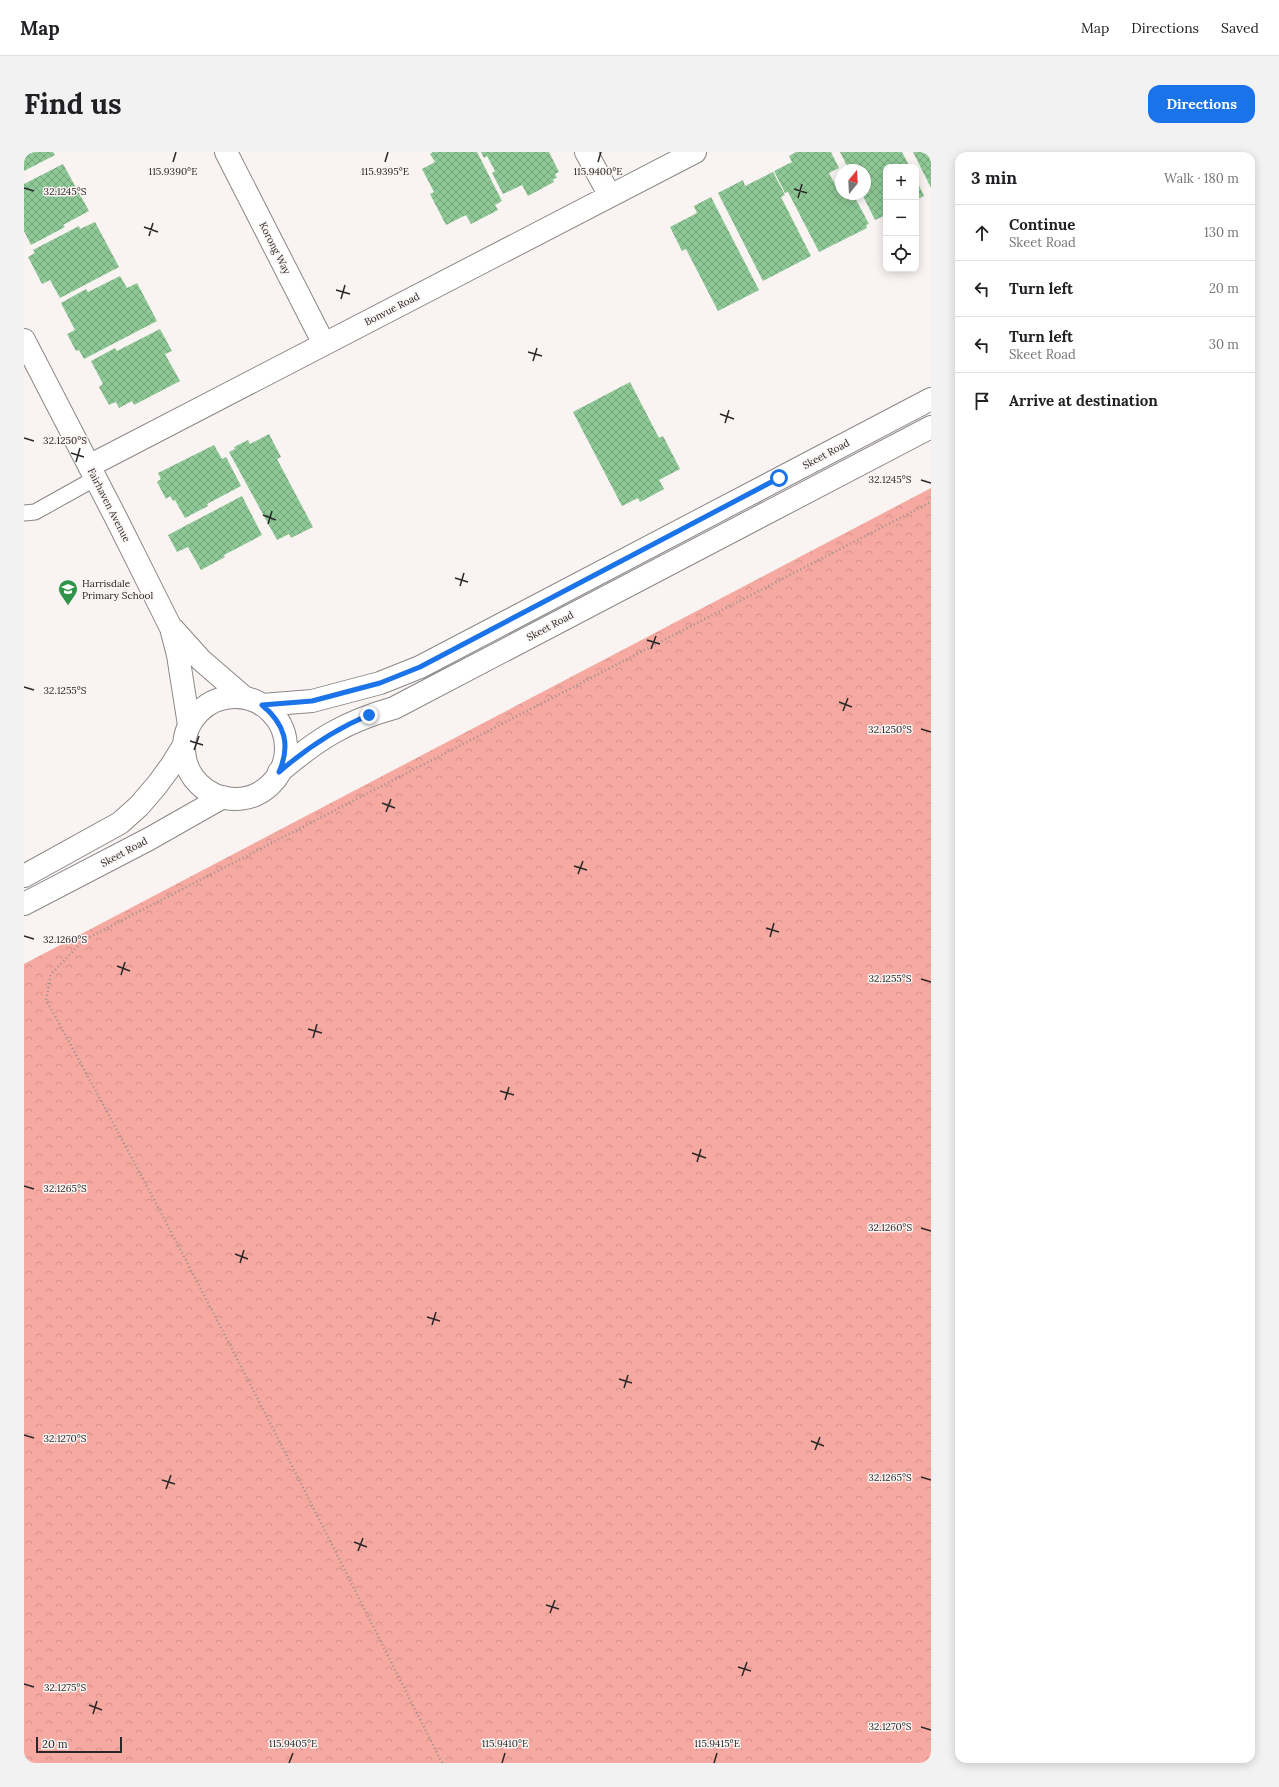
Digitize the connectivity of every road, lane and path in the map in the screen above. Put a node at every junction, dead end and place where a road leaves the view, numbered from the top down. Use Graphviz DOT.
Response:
graph roads {
  1 [pos="226,152"];
  2 [pos="586,152"];
  3 [pos="695,152"];
  4 [pos="610,196"];
  5 [pos="24,340"];
  6 [pos="324,344"];
  7 [pos="931,399"];
  8 [pos="931,427"];
  9 [pos="92,472"];
  10 [pos="931,502"];
  11 [pos="24,514"];
  12 [pos="171,628"];
  13 [pos="254,702"];
  14 [pos="186,735"];
  15 [pos="279,772"];
  16 [pos="223,798"];
  17 [pos="24,876"];
  18 [pos="24,904"];
  19 [pos="442,1763"];
  1 -- 6 [label="street, Korong Way"];
  2 -- 4 [label="street"];
  3 -- 4 [label="street, Bonvue Road"];
  4 -- 6 [label="street, Bonvue Road"];
  5 -- 9 [label="street, Fairhaven Avenue"];
  6 -- 9 [label="street, Bonvue Road"];
  7 -- 13 [label="street, Skeet Road"];
  8 -- 15 [label="street, Skeet Road"];
  9 -- 11 [label="lane"];
  9 -- 12 [label="street, Fairhaven Avenue"];
  10 -- 19 [label="path"];
  12 -- 13 [label="street, Fairhaven Avenue"];
  12 -- 14 [label="street, Fairhaven Avenue"];
  13 -- 14 [label="street"];
  13 -- 15 [label="street"];
  14 -- 16 [label="street"];
  14 -- 17 [label="street"];
  15 -- 16 [label="street"];
  16 -- 18 [label="street, Skeet Road"];
}
